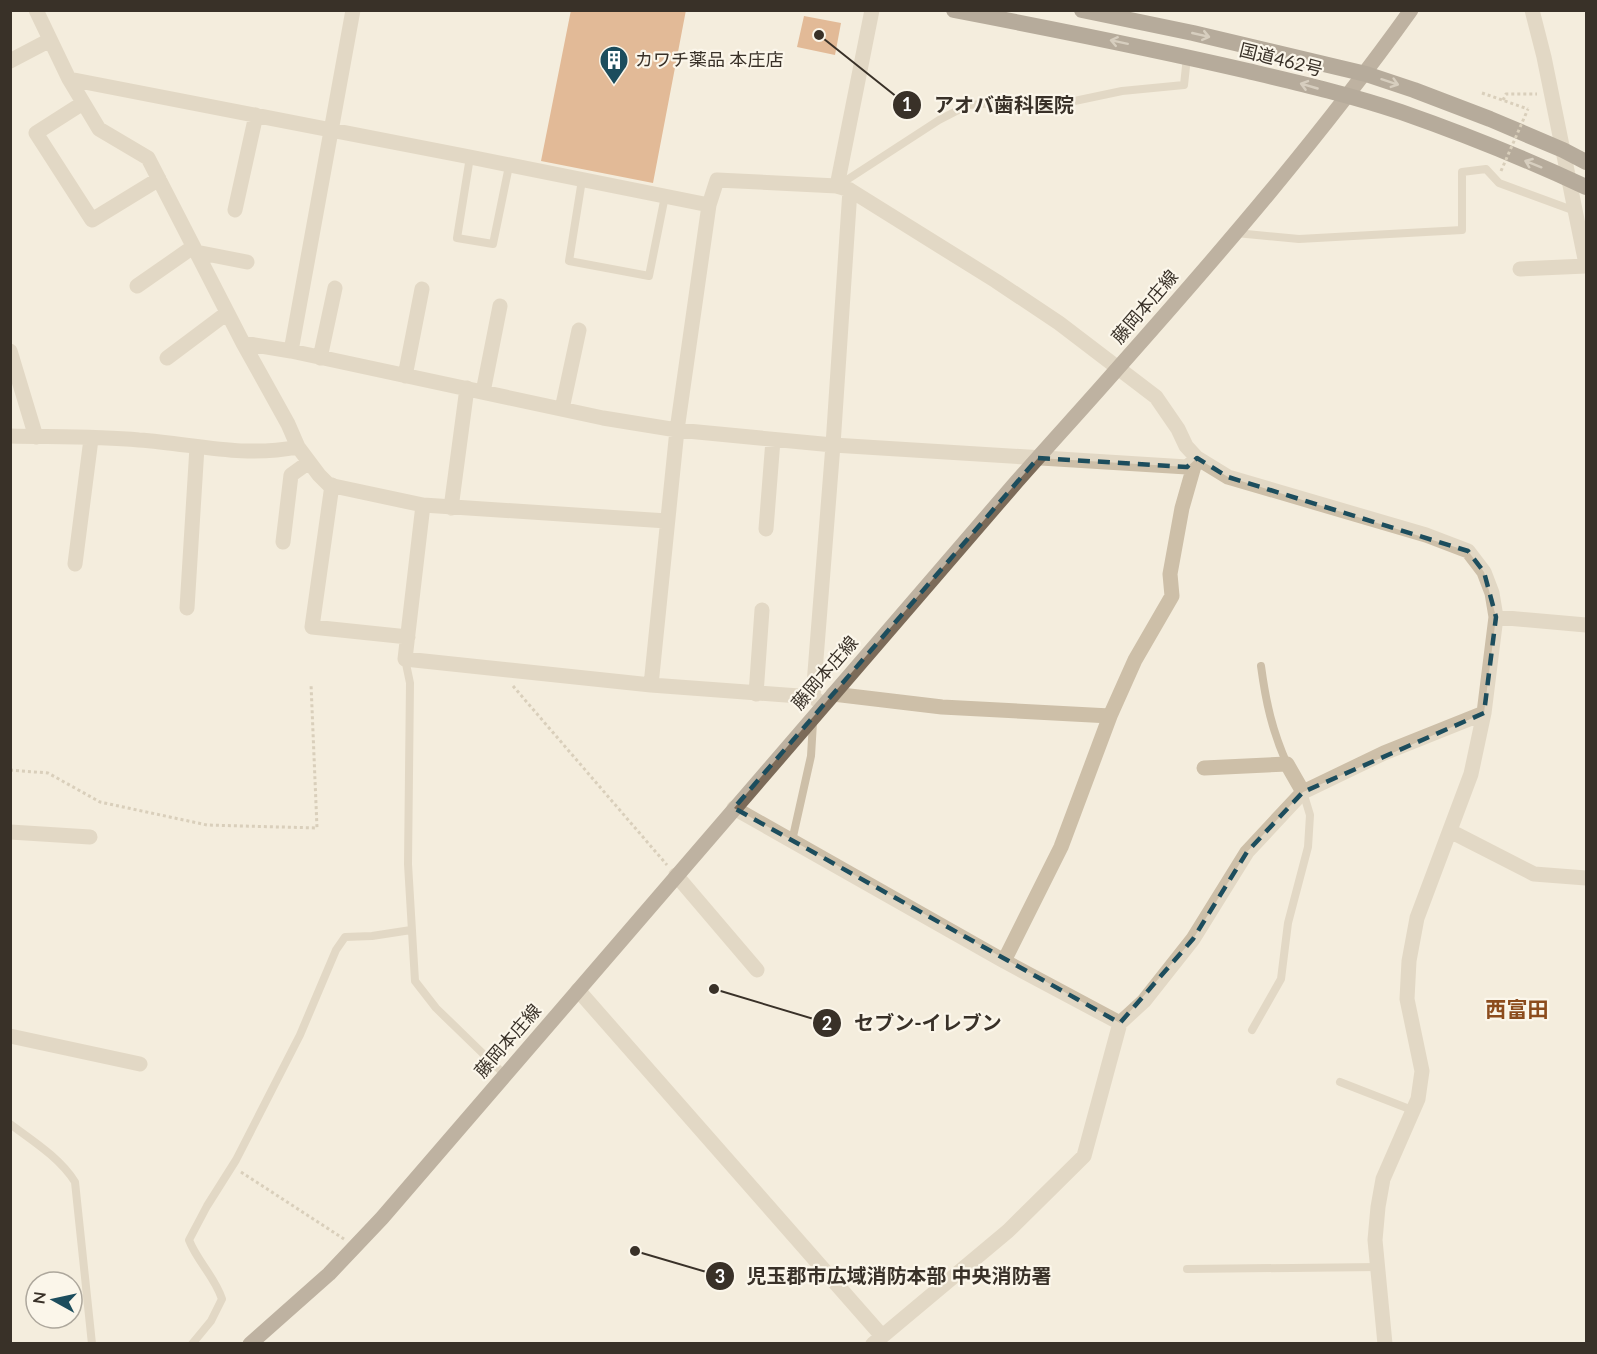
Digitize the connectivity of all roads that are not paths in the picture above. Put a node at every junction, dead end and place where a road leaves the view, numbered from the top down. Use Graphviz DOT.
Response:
graph roads {
  1 [pos="36,10"];
  2 [pos="353,10"];
  3 [pos="872,10"];
  4 [pos="954,10"];
  5 [pos="1082,10"];
  6 [pos="1411,10"];
  7 [pos="1532,10"];
  8 [pos="50,40"];
  9 [pos="1187,57"];
  10 [pos="10,61"];
  11 [pos="1366,74"];
  12 [pos="69,79"];
  13 [pos="1348,97"];
  14 [pos="83,103"];
  15 [pos="256,115"];
  16 [pos="331,130"];
  17 [pos="1563,150"];
  18 [pos="470,157"];
  19 [pos="1587,162"];
  20 [pos="509,166"];
  21 [pos="159,179"];
  22 [pos="1569,179"];
  23 [pos="582,180"];
  24 [pos="1587,187"];
  25 [pos="843,188"];
  26 [pos="665,196"];
  27 [pos="709,206"];
  28 [pos="235,210"];
  29 [pos="1575,211"];
  30 [pos="1234,232"];
  31 [pos="194,249"];
  32 [pos="247,262"];
  33 [pos="1587,265"];
  34 [pos="1520,269"];
  35 [pos="137,286"];
  36 [pos="335,288"];
  37 [pos="422,289"];
  38 [pos="500,306"];
  39 [pos="227,313"];
  40 [pos="579,330"];
  41 [pos="243,343"];
  42 [pos="10,351"];
  43 [pos="291,351"];
  44 [pos="167,358"];
  45 [pos="320,358"];
  46 [pos="1118,369"];
  47 [pos="405,376"];
  48 [pos="467,388"];
  49 [pos="483,392"];
  50 [pos="562,409"];
  51 [pos="677,430"];
  52 [pos="10,436"];
  53 [pos="36,437"];
  54 [pos="91,439"];
  55 [pos="773,440"];
  56 [pos="833,445"];
  57 [pos="197,447"];
  58 [pos="298,447"];
  59 [pos="1038,458"];
  60 [pos="1197,458"];
  61 [pos="309,462"];
  62 [pos="332,486"];
  63 [pos="423,505"];
  64 [pos="451,508"];
  65 [pos="667,521"];
  66 [pos="766,529"];
  67 [pos="283,542"];
  68 [pos="75,564"];
  69 [pos="187,608"];
  70 [pos="762,610"];
  71 [pos="1496,617"];
  72 [pos="1587,625"];
  73 [pos="408,637"];
  74 [pos="405,659"];
  75 [pos="1262,666"];
  76 [pos="651,684"];
  77 [pos="756,694"];
  78 [pos="821,703"];
  79 [pos="1484,713"];
  80 [pos="1110,717"];
  81 [pos="1287,764"];
  82 [pos="1204,768"];
  83 [pos="1303,792"];
  84 [pos="734,808"];
  85 [pos="1450,831"];
  86 [pos="10,832"];
  87 [pos="90,837"];
  88 [pos="792,841"];
  89 [pos="676,875"];
  90 [pos="1587,878"];
  91 [pos="411,930"];
  92 [pos="1004,961"];
  93 [pos="757,970"];
  94 [pos="578,990"];
  95 [pos="1120,1023"];
  96 [pos="1252,1030"];
  97 [pos="10,1036"];
  98 [pos="140,1064"];
  99 [pos="505,1075"];
  100 [pos="1341,1082"];
  101 [pos="1412,1110"];
  102 [pos="10,1124"];
  103 [pos="1378,1267"];
  104 [pos="1186,1269"];
  105 [pos="878,1340"];
  106 [pos="93,1344"];
  107 [pos="192,1344"];
  108 [pos="250,1344"];
  109 [pos="1385,1344"];
  1 -- 8 [label="street"];
  2 -- 16 [label="street"];
  3 -- 25 [label="street"];
  9 -- 4 [label="highway, 国道462号, one-way"];
  5 -- 11 [label="highway, 国道462号, one-way"];
  6 -- 11 [label="main road, 藤岡本庄線"];
  7 -- 17 [label="street"];
  8 -- 10 [label="street"];
  8 -- 12 [label="street"];
  13 -- 9 [label="highway, 国道462号, one-way"];
  9 -- 25 [label="lane"];
  11 -- 13 [label="main road, 藤岡本庄線"];
  11 -- 17 [label="highway, 国道462号, one-way"];
  12 -- 14 [label="street"];
  12 -- 15 [label="street"];
  22 -- 13 [label="highway, 国道462号, one-way"];
  13 -- 30 [label="main road, 藤岡本庄線"];
  14 -- 21 [label="street"];
  14 -- 21 [label="street"];
  15 -- 16 [label="street"];
  15 -- 28 [label="street"];
  16 -- 18 [label="street"];
  16 -- 43 [label="street"];
  17 -- 19 [label="highway, 国道462号"];
  17 -- 22 [label="street"];
  18 -- 20 [label="street"];
  18 -- 20 [label="lane"];
  20 -- 23 [label="street"];
  21 -- 31 [label="street"];
  22 -- 24 [label="highway, 国道462号"];
  22 -- 29 [label="street"];
  23 -- 26 [label="street"];
  23 -- 26 [label="lane"];
  25 -- 27 [label="street"];
  25 -- 46 [label="street"];
  25 -- 56 [label="street"];
  26 -- 27 [label="street"];
  27 -- 51 [label="street"];
  29 -- 30 [label="lane"];
  29 -- 33 [label="street"];
  30 -- 46 [label="main road, 藤岡本庄線"];
  31 -- 32 [label="street"];
  31 -- 35 [label="street"];
  31 -- 39 [label="street"];
  33 -- 34 [label="street"];
  36 -- 45 [label="street"];
  37 -- 47 [label="street"];
  38 -- 49 [label="street"];
  39 -- 41 [label="street"];
  39 -- 44 [label="street"];
  40 -- 50 [label="street"];
  41 -- 43 [label="street"];
  41 -- 58 [label="street"];
  42 -- 53 [label="street"];
  43 -- 45 [label="street"];
  45 -- 47 [label="street"];
  46 -- 59 [label="main road, 藤岡本庄線"];
  46 -- 60 [label="street"];
  47 -- 48 [label="street"];
  48 -- 49 [label="street"];
  48 -- 64 [label="street"];
  49 -- 50 [label="street"];
  50 -- 51 [label="street"];
  51 -- 55 [label="street"];
  51 -- 65 [label="street"];
  52 -- 53 [label="street"];
  53 -- 54 [label="street"];
  54 -- 57 [label="street"];
  54 -- 68 [label="street"];
  55 -- 56 [label="street"];
  55 -- 66 [label="street"];
  56 -- 59 [label="street"];
  56 -- 78 [label="street"];
  57 -- 58 [label="street"];
  57 -- 69 [label="street"];
  58 -- 61 [label="street"];
  59 -- 60 [label="street"];
  59 -- 78 [label="main road, 藤岡本庄線"];
  60 -- 71 [label="street"];
  60 -- 80 [label="street"];
  61 -- 62 [label="street"];
  61 -- 67 [label="street"];
  62 -- 63 [label="street"];
  62 -- 73 [label="street"];
  63 -- 64 [label="street"];
  63 -- 73 [label="street"];
  64 -- 65 [label="street"];
  65 -- 76 [label="street"];
  70 -- 77 [label="street"];
  71 -- 72 [label="street"];
  71 -- 79 [label="street"];
  73 -- 74 [label="street"];
  74 -- 76 [label="street"];
  74 -- 91 [label="lane"];
  75 -- 81 [label="lane"];
  76 -- 77 [label="street"];
  77 -- 78 [label="street"];
  78 -- 80 [label="street"];
  78 -- 84 [label="main road, 藤岡本庄線"];
  78 -- 88 [label="lane"];
  79 -- 83 [label="street"];
  79 -- 85 [label="street"];
  80 -- 92 [label="street"];
  81 -- 82 [label="street"];
  81 -- 83 [label="street"];
  83 -- 95 [label="street"];
  83 -- 96 [label="lane"];
  84 -- 88 [label="street"];
  84 -- 89 [label="main road, 藤岡本庄線"];
  85 -- 90 [label="street"];
  85 -- 101 [label="street"];
  86 -- 87 [label="street"];
  88 -- 92 [label="street"];
  89 -- 93 [label="street"];
  89 -- 94 [label="main road, 藤岡本庄線"];
  91 -- 99 [label="lane"];
  91 -- 107 [label="lane"];
  92 -- 95 [label="street"];
  94 -- 99 [label="main road, 藤岡本庄線"];
  94 -- 105 [label="street"];
  95 -- 105 [label="street"];
  97 -- 98 [label="street"];
  99 -- 108 [label="main road, 藤岡本庄線"];
  100 -- 101 [label="lane"];
  101 -- 103 [label="street"];
  102 -- 106 [label="lane"];
  103 -- 104 [label="lane"];
  103 -- 109 [label="street"];
}
